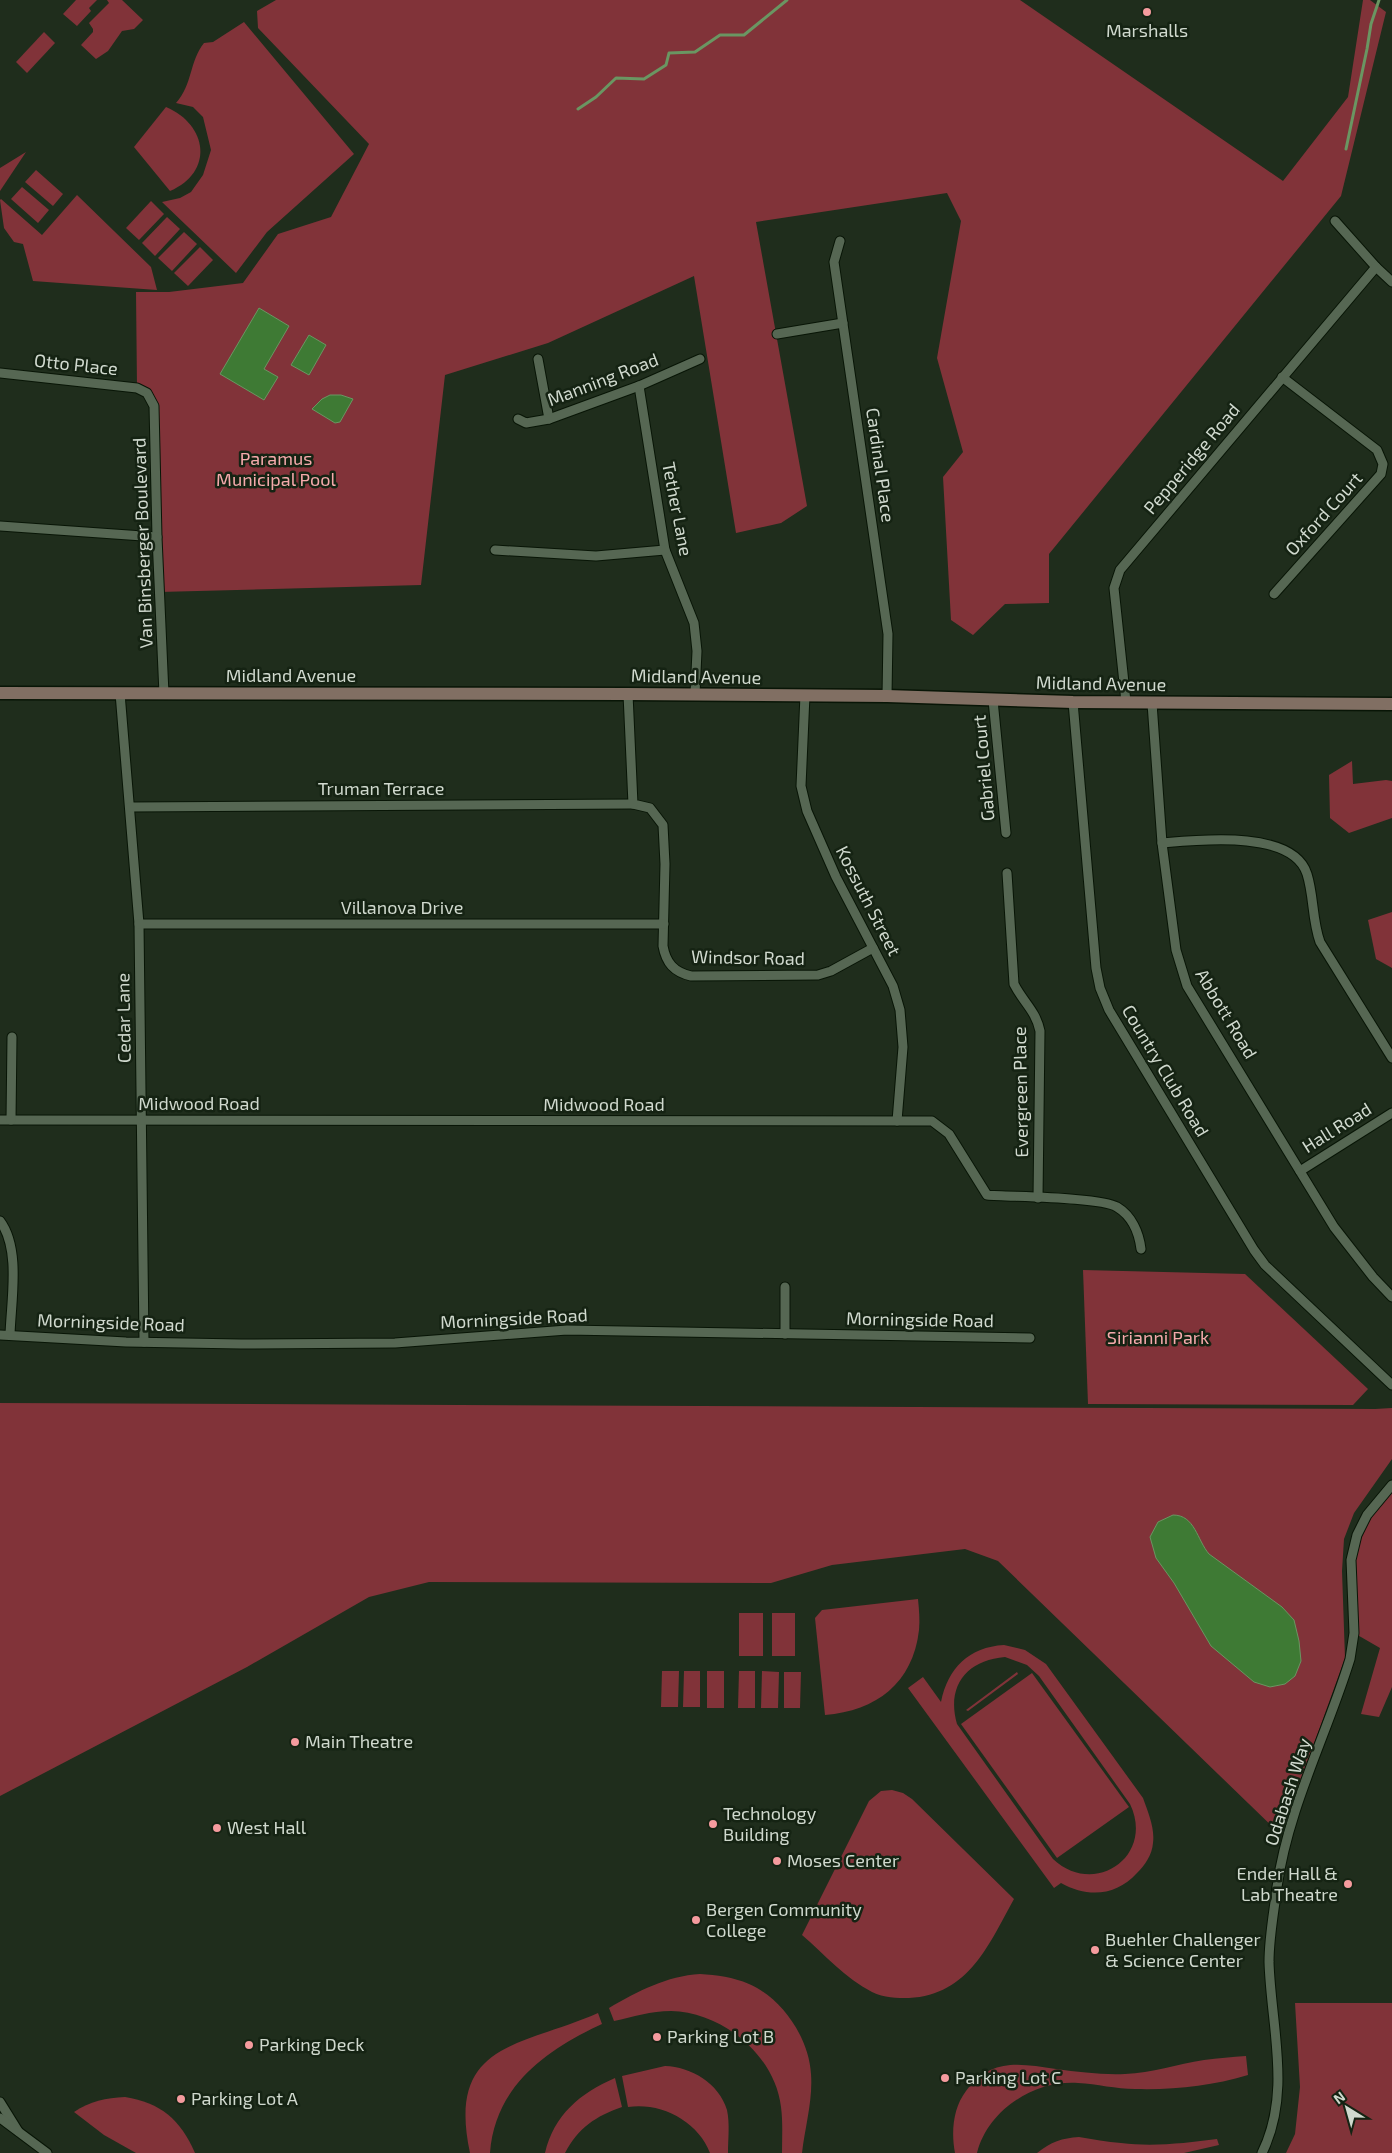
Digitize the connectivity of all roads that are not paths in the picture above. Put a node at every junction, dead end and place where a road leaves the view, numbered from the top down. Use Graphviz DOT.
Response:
graph roads {
  1 [pos="1335,221"];
  2 [pos="840,241"];
  3 [pos="1376,267"];
  4 [pos="1392,282"];
  5 [pos="843,323"];
  6 [pos="778,334"];
  7 [pos="538,359"];
  8 [pos="700,359"];
  9 [pos="0,373"];
  10 [pos="1282,377"];
  11 [pos="639,386"];
  12 [pos="147,393"];
  13 [pos="518,419"];
  14 [pos="549,419"];
  15 [pos="0,526"];
  16 [pos="157,537"];
  17 [pos="495,550"];
  18 [pos="666,550"];
  19 [pos="1274,594"];
  20 [pos="0,693"];
  21 [pos="120,693"];
  22 [pos="164,694"];
  23 [pos="628,694"];
  24 [pos="695,694"];
  25 [pos="805,695"];
  26 [pos="887,696"];
  27 [pos="994,700"];
  28 [pos="1074,702"];
  29 [pos="1126,702"];
  30 [pos="1152,703"];
  31 [pos="1392,704"];
  32 [pos="633,804"];
  33 [pos="130,806"];
  34 [pos="1006,833"];
  35 [pos="1162,843"];
  36 [pos="1007,873"];
  37 [pos="139,924"];
  38 [pos="664,924"];
  39 [pos="873,948"];
  40 [pos="12,1037"];
  41 [pos="1392,1058"];
  42 [pos="1392,1112"];
  43 [pos="0,1120"];
  44 [pos="12,1120"];
  45 [pos="142,1120"];
  46 [pos="897,1122"];
  47 [pos="1300,1171"];
  48 [pos="1038,1198"];
  49 [pos="0,1221"];
  50 [pos="1141,1249"];
  51 [pos="784,1287"];
  52 [pos="1392,1297"];
  53 [pos="785,1334"];
  54 [pos="0,1335"];
  55 [pos="10,1335"];
  56 [pos="1030,1338"];
  57 [pos="144,1342"];
  58 [pos="1392,1385"];
  59 [pos="1392,1485"];
  60 [pos="0,2102"];
  61 [pos="0,2118"];
  62 [pos="21,2135"];
  63 [pos="47,2153"];
  64 [pos="1262,2153"];
  1 -- 3 [label="street"];
  2 -- 5 [label="street, Cardinal Place"];
  3 -- 4 [label="street"];
  3 -- 10 [label="street, Pepperidge Road"];
  5 -- 6 [label="street"];
  5 -- 26 [label="street, Cardinal Place"];
  7 -- 14 [label="street"];
  8 -- 11 [label="street, Manning Road"];
  9 -- 12 [label="street, Otto Place"];
  10 -- 19 [label="street, Oxford Court"];
  10 -- 29 [label="street, Pepperidge Road"];
  11 -- 14 [label="street, Manning Road"];
  11 -- 18 [label="street, Tether Lane"];
  12 -- 16 [label="street, Van Binsberger Boulevard"];
  13 -- 14 [label="street, Manning Road"];
  15 -- 16 [label="street"];
  16 -- 22 [label="street, Van Binsberger Boulevard"];
  17 -- 18 [label="street"];
  18 -- 24 [label="street, Tether Lane"];
  20 -- 21 [label="street, Midland Avenue"];
  21 -- 22 [label="street, Midland Avenue"];
  21 -- 33 [label="street, Cedar Lane"];
  22 -- 23 [label="street, Midland Avenue"];
  23 -- 24 [label="street, Midland Avenue"];
  23 -- 32 [label="street"];
  24 -- 25 [label="street, Midland Avenue"];
  25 -- 26 [label="street, Midland Avenue"];
  25 -- 39 [label="street, Kossuth Street"];
  26 -- 27 [label="street, Midland Avenue"];
  27 -- 28 [label="street, Midland Avenue"];
  27 -- 34 [label="street, Gabriel Court"];
  28 -- 29 [label="street, Midland Avenue"];
  28 -- 58 [label="street, Country Club Road"];
  29 -- 30 [label="street, Midland Avenue"];
  30 -- 31 [label="street, Midland Avenue"];
  30 -- 35 [label="street, Abbott Road"];
  32 -- 33 [label="street, Truman Terrace"];
  32 -- 38 [label="street, Windsor Road"];
  33 -- 37 [label="street, Cedar Lane"];
  35 -- 41 [label="street"];
  35 -- 47 [label="street, Abbott Road"];
  36 -- 48 [label="street, Evergreen Place"];
  37 -- 38 [label="street, Villanova Drive"];
  37 -- 45 [label="street, Cedar Lane"];
  38 -- 39 [label="street, Windsor Road"];
  39 -- 46 [label="street, Kossuth Street"];
  40 -- 44 [label="street"];
  42 -- 47 [label="street, Hall Road"];
  43 -- 44 [label="street, Midwood Road"];
  44 -- 45 [label="street, Midwood Road"];
  45 -- 46 [label="street, Midwood Road"];
  45 -- 57 [label="street, Cedar Lane"];
  46 -- 48 [label="street, Midwood Road"];
  47 -- 52 [label="street, Abbott Road"];
  48 -- 50 [label="street, Midwood Road"];
  49 -- 55 [label="street"];
  51 -- 53 [label="street"];
  53 -- 56 [label="street, Morningside Road"];
  53 -- 57 [label="street, Morningside Road"];
  54 -- 55 [label="street, Morningside Road"];
  55 -- 57 [label="street, Morningside Road"];
  59 -- 64 [label="street, Odabash Way"];
  60 -- 62 [label="street"];
  61 -- 62 [label="street"];
  62 -- 63 [label="street"];
}
